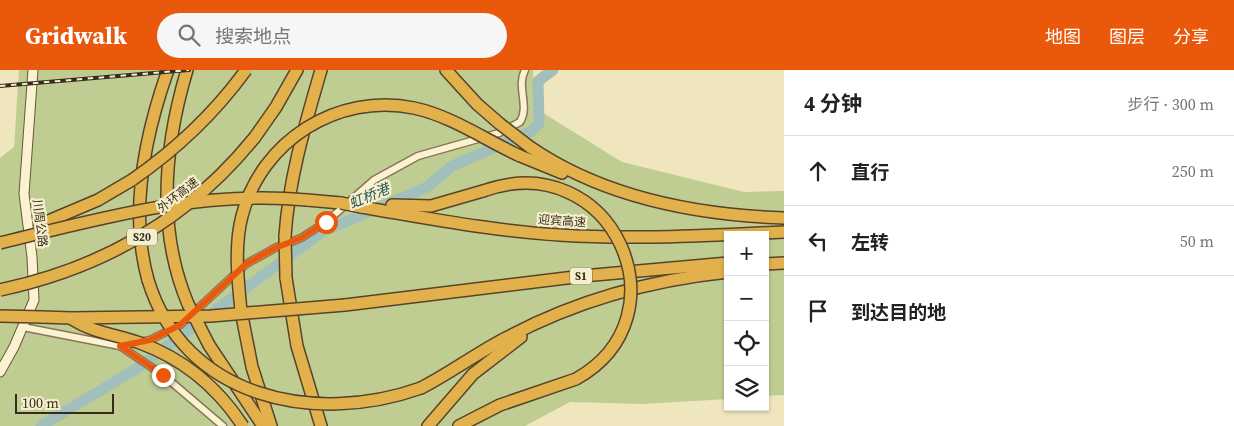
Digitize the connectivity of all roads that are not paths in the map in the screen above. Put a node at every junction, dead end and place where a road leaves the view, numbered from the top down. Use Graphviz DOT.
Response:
graph roads {
  1 [pos="33,70"];
  2 [pos="168,70"];
  3 [pos="187,70"];
  4 [pos="246,70"];
  5 [pos="297,70"];
  6 [pos="321,70"];
  7 [pos="446,70"];
  8 [pos="526,70"];
  9 [pos="578,175"];
  10 [pos="361,206"];
  11 [pos="784,218"];
  12 [pos="784,232"];
  13 [pos="34,234"];
  14 [pos="0,243"];
  15 [pos="724,262"];
  16 [pos="784,263"];
  17 [pos="769,264"];
  18 [pos="724,273"];
  19 [pos="0,290"];
  20 [pos="0,316"];
  21 [pos="71,318"];
  22 [pos="533,325"];
  23 [pos="23,327"];
  24 [pos="120,346"];
  25 [pos="0,372"];
  26 [pos="223,426"];
  27 [pos="243,426"];
  28 [pos="263,426"];
  29 [pos="271,426"];
  30 [pos="321,426"];
  31 [pos="428,426"];
  32 [pos="459,426"];
  1 -- 23 [label="street, 川周公路"];
  2 -- 22 [label="highway, bridge"];
  3 -- 28 [label="highway, bridge"];
  4 -- 13 [label="highway, bridge"];
  5 -- 19 [label="highway, 外环高速 / S20, bridge"];
  6 -- 30 [label="highway, bridge"];
  7 -- 9 [label="highway, bridge"];
  8 -- 24 [label="street"];
  9 -- 11 [label="highway"];
  9 -- 29 [label="highway, bridge"];
  10 -- 12 [label="highway, 迎宾高速"];
  10 -- 13 [label="highway, 迎宾高速, bridge"];
  10 -- 32 [label="highway, bridge"];
  13 -- 14 [label="highway, bridge"];
  15 -- 21 [label="highway, S1, bridge"];
  16 -- 17 [label="highway"];
  18 -- 22 [label="highway"];
  20 -- 21 [label="highway, bridge"];
  21 -- 27 [label="highway, bridge"];
  22 -- 31 [label="highway"];
  23 -- 24 [label="street"];
  23 -- 25 [label="street, 川周公路"];
  24 -- 26 [label="street"];
}
